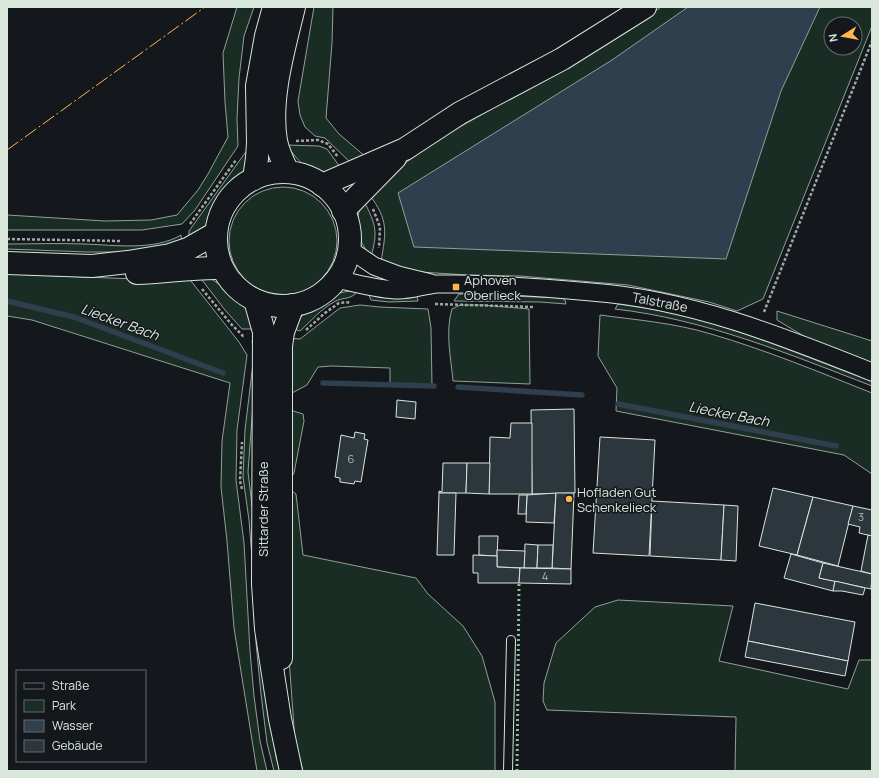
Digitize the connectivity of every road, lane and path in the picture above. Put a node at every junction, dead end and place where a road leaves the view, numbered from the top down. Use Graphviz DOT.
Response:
graph roads {
  1 [pos="274,7"];
  2 [pos="294,7"];
  3 [pos="645,7"];
  4 [pos="872,41"];
  5 [pos="405,148"];
  6 [pos="237,157"];
  7 [pos="288,172"];
  8 [pos="254,179"];
  9 [pos="322,185"];
  10 [pos="343,212"];
  11 [pos="188,226"];
  12 [pos="216,234"];
  13 [pos="7,240"];
  14 [pos="129,241"];
  15 [pos="349,249"];
  16 [pos="7,263"];
  17 [pos="92,266"];
  18 [pos="222,268"];
  19 [pos="336,279"];
  20 [pos="437,284"];
  21 [pos="255,300"];
  22 [pos="293,305"];
  23 [pos="757,329"];
  24 [pos="872,372"];
  25 [pos="511,640"];
  26 [pos="280,719"];
  27 [pos="291,771"];
  28 [pos="508,771"];
  1 -- 8 [label="main road"];
  2 -- 7 [label="main road"];
  3 -- 5 [label="main road"];
  4 -- 23 [label="path"];
  5 -- 9 [label="main road"];
  5 -- 10 [label="main road"];
  6 -- 11 [label="path"];
  7 -- 8 [label="main road"];
  7 -- 9 [label="main road"];
  8 -- 12 [label="main road"];
  9 -- 10 [label="main road"];
  10 -- 15 [label="main road"];
  12 -- 17 [label="main road"];
  12 -- 18 [label="main road"];
  13 -- 14 [label="path"];
  15 -- 19 [label="main road"];
  15 -- 20 [label="street, Talstraße"];
  16 -- 17 [label="main road"];
  17 -- 18 [label="main road"];
  18 -- 21 [label="main road"];
  19 -- 20 [label="street, Talstraße"];
  19 -- 22 [label="main road"];
  20 -- 23 [label="street, Talstraße"];
  21 -- 22 [label="main road"];
  21 -- 26 [label="main road, Sittarder Straße"];
  22 -- 26 [label="main road, Sittarder Straße"];
  23 -- 24 [label="street, Talstraße"];
  25 -- 28 [label="lane"];
  26 -- 27 [label="main road, Sittarder Straße"];
}
